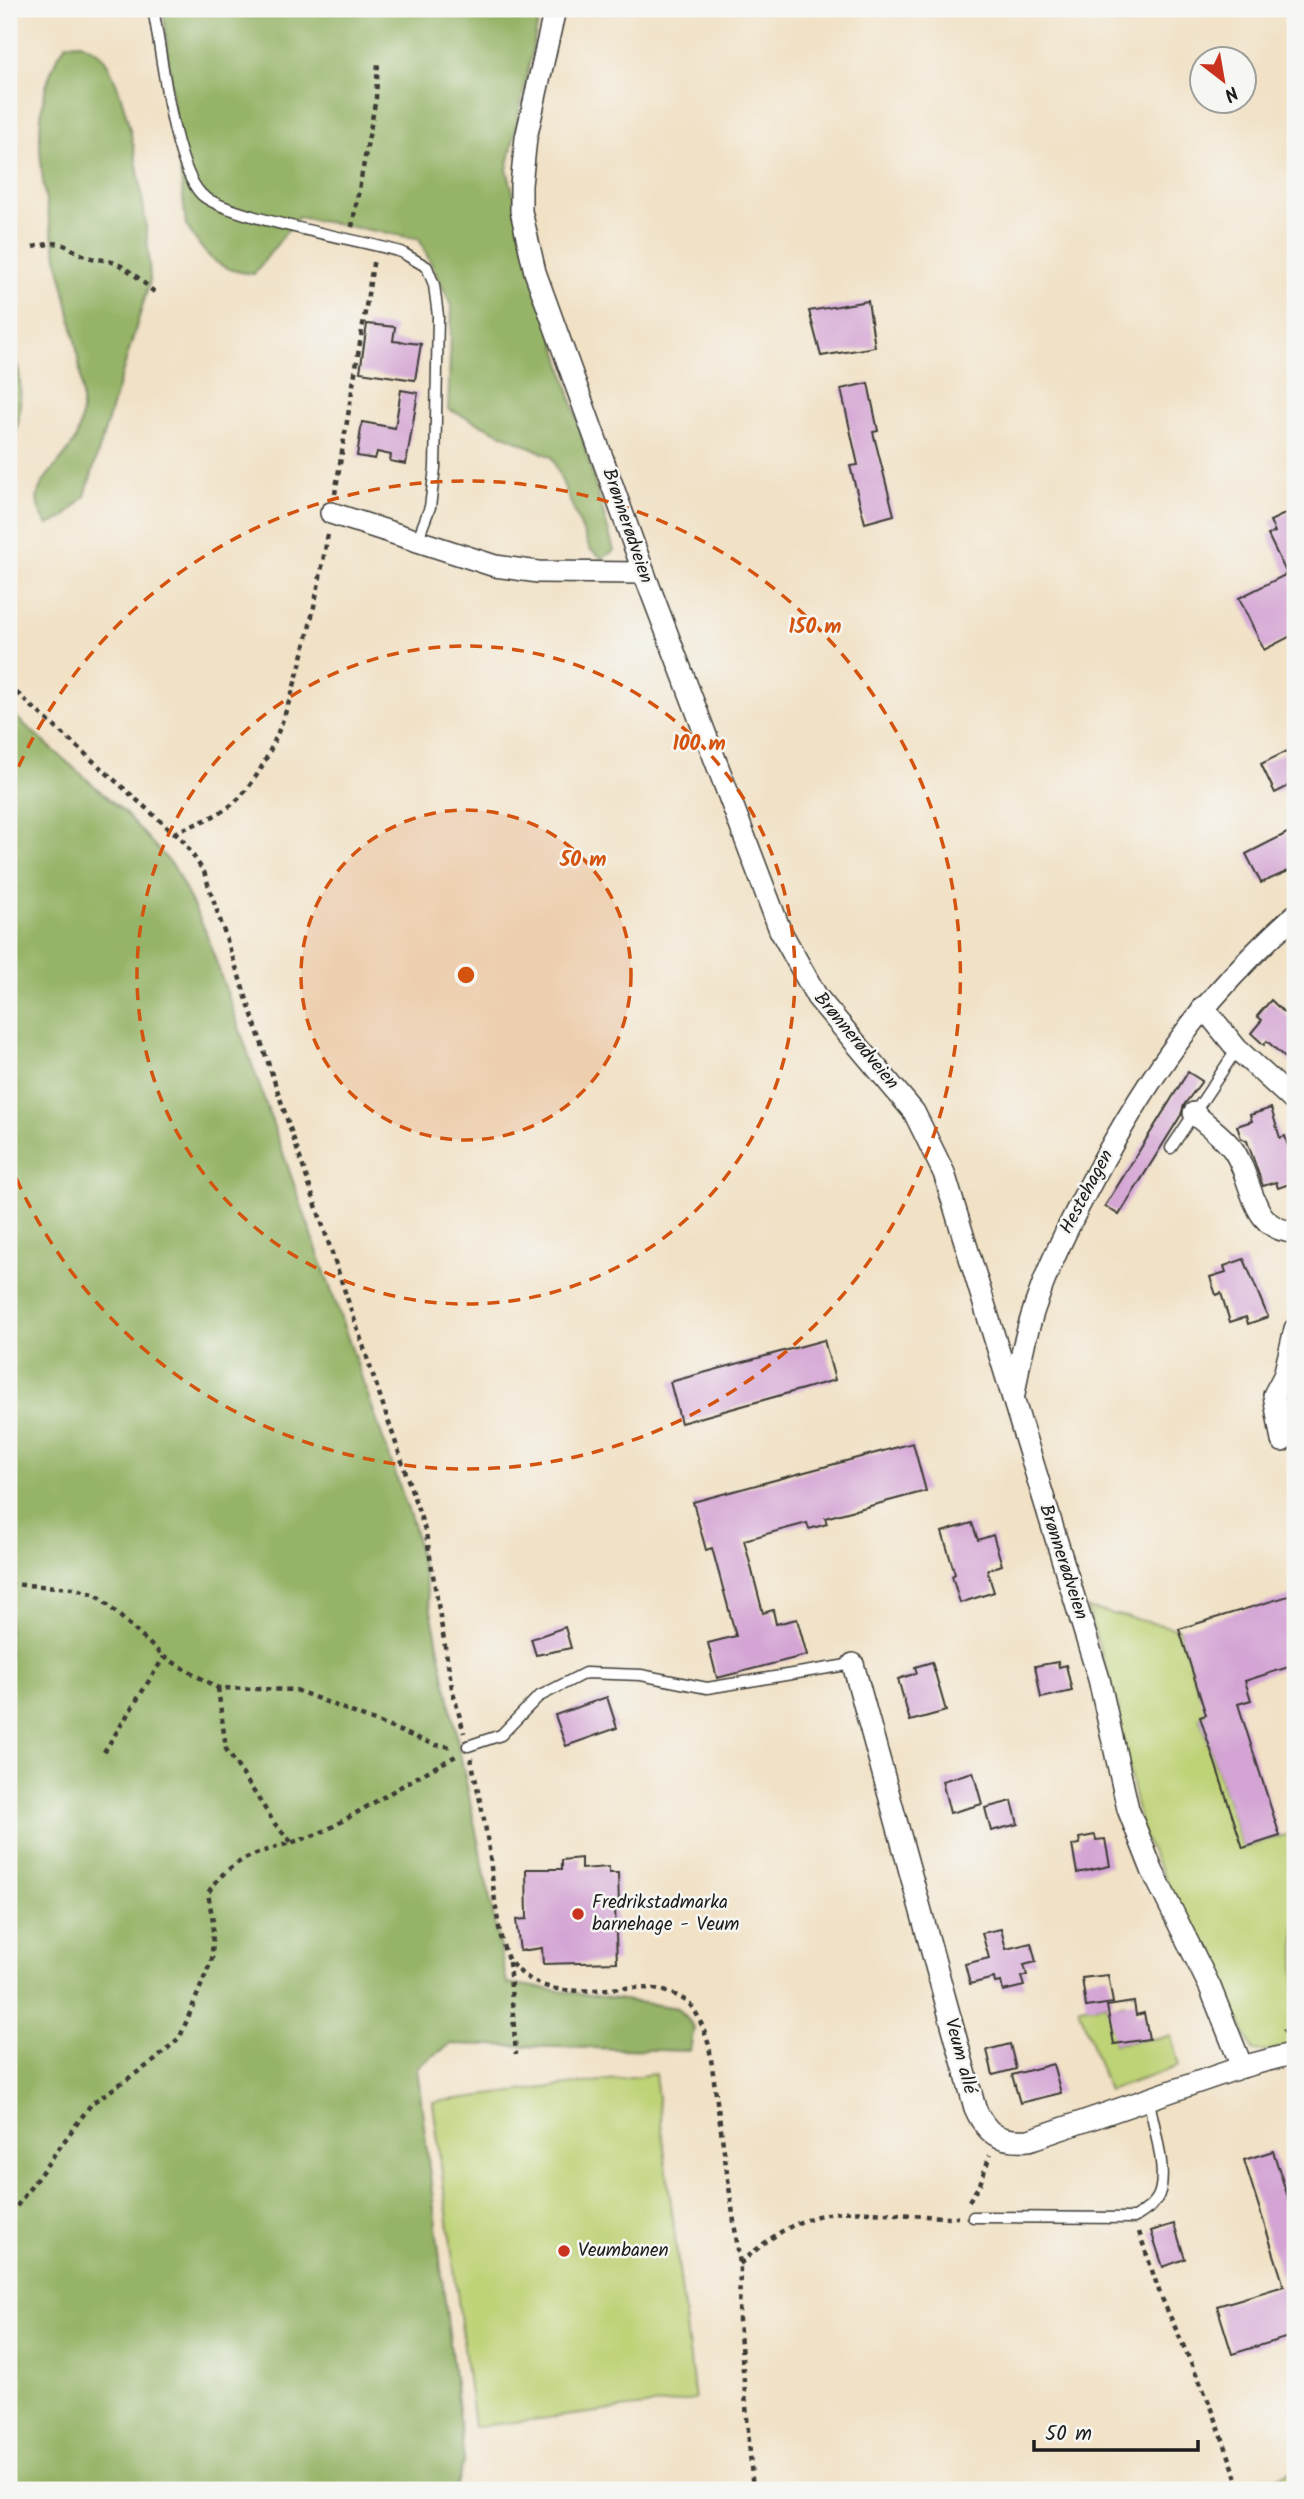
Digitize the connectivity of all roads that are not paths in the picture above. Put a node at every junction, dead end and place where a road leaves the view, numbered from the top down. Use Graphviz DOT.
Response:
graph roads {
  1 [pos="153,9"];
  2 [pos="555,9"];
  3 [pos="331,513"];
  4 [pos="417,541"];
  5 [pos="644,573"];
  6 [pos="1295,915"];
  7 [pos="1203,1007"];
  8 [pos="1237,1049"];
  9 [pos="1295,1102"];
  10 [pos="1194,1113"];
  11 [pos="1171,1148"];
  12 [pos="1295,1232"];
  13 [pos="1295,1329"];
  14 [pos="1014,1397"];
  15 [pos="1282,1441"];
  16 [pos="853,1664"];
  17 [pos="468,1747"];
  18 [pos="1295,2053"];
  19 [pos="1242,2067"];
  20 [pos="1149,2101"];
  21 [pos="973,2217"];
  1 -- 4 [label="lane"];
  2 -- 5 [label="street, Brønnerødveien"];
  3 -- 4 [label="street"];
  4 -- 5 [label="street"];
  5 -- 14 [label="street, Brønnerødveien"];
  6 -- 7 [label="street, Hestehagen"];
  7 -- 8 [label="street"];
  7 -- 14 [label="street, Hestehagen"];
  8 -- 9 [label="street"];
  8 -- 10 [label="lane"];
  10 -- 11 [label="lane"];
  10 -- 12 [label="street"];
  13 -- 15 [label="street"];
  14 -- 19 [label="street, Brønnerødveien"];
  16 -- 17 [label="lane"];
  16 -- 20 [label="street, Veum allé"];
  18 -- 19 [label="street"];
  19 -- 20 [label="street"];
  20 -- 21 [label="lane"];
}
